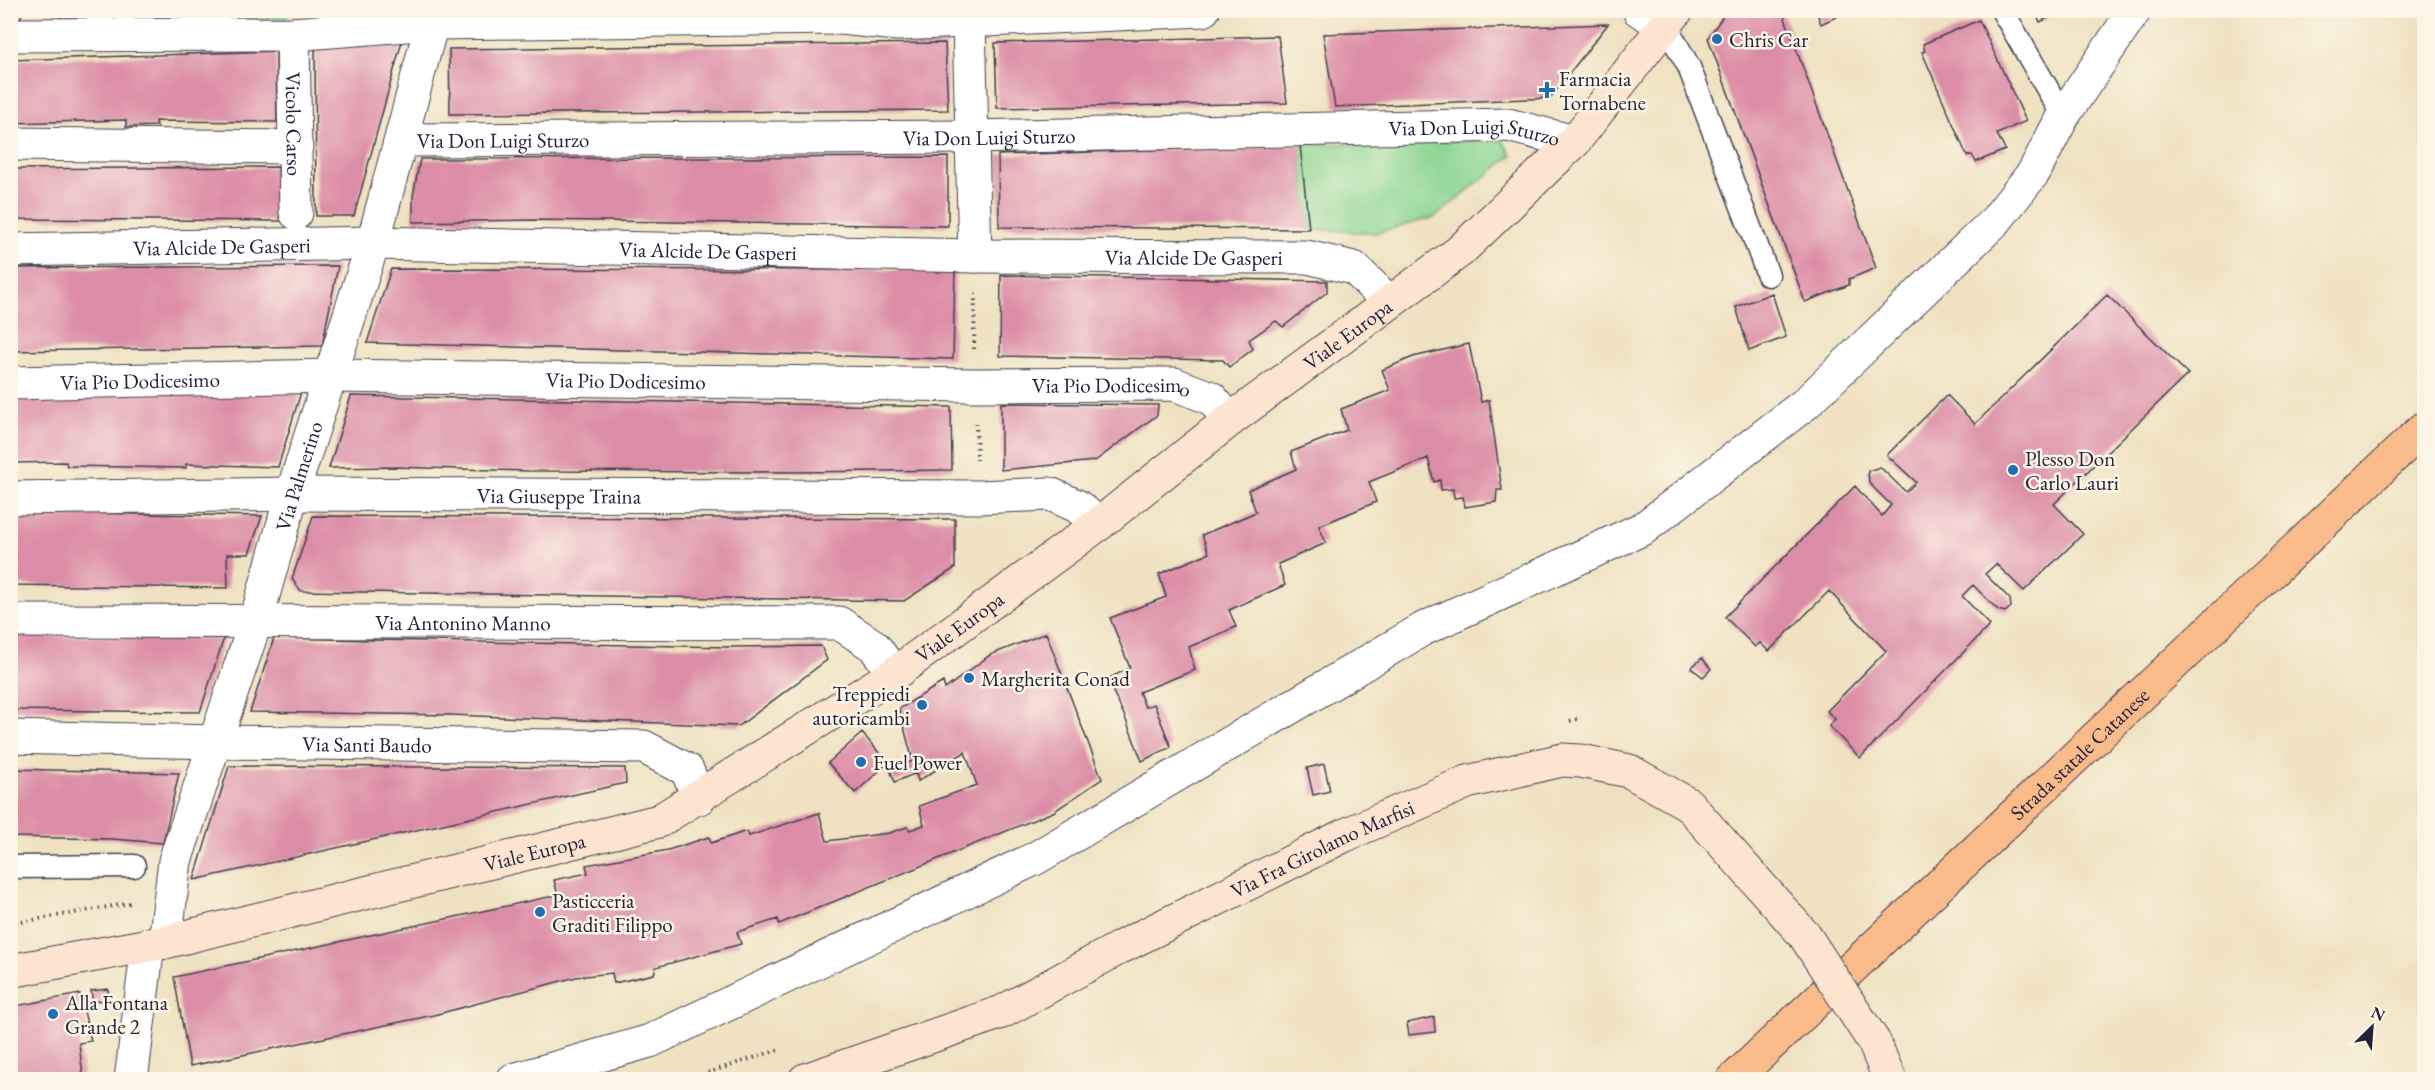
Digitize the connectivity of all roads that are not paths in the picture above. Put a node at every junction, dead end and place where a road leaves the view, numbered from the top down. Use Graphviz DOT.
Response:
graph roads {
  1 [pos="1203,10"];
  2 [pos="2002,10"];
  3 [pos="2135,10"];
  4 [pos="847,14"];
  5 [pos="1661,14"];
  6 [pos="432,17"];
  7 [pos="969,21"];
  8 [pos="293,34"];
  9 [pos="10,35"];
  10 [pos="2063,116"];
  11 [pos="971,137"];
  12 [pos="401,140"];
  13 [pos="1574,142"];
  14 [pos="10,144"];
  15 [pos="296,147"];
  16 [pos="296,213"];
  17 [pos="373,243"];
  18 [pos="10,250"];
  19 [pos="975,256"];
  20 [pos="1768,275"];
  21 [pos="1388,301"];
  22 [pos="331,376"];
  23 [pos="10,383"];
  24 [pos="1230,420"];
  25 [pos="2424,428"];
  26 [pos="292,494"];
  27 [pos="10,498"];
  28 [pos="1099,524"];
  29 [pos="256,620"];
  30 [pos="10,621"];
  31 [pos="894,674"];
  32 [pos="10,737"];
  33 [pos="215,742"];
  34 [pos="699,798"];
  35 [pos="134,866"];
  36 [pos="10,867"];
  37 [pos="157,944"];
  38 [pos="10,971"];
  39 [pos="131,1080"];
  40 [pos="513,1080"];
  41 [pos="805,1080"];
  42 [pos="1732,1080"];
  43 [pos="1890,1080"];
  1 -- 7 [label="street"];
  2 -- 10 [label="lane"];
  3 -- 10 [label="street"];
  4 -- 6 [label="street"];
  4 -- 7 [label="street"];
  5 -- 13 [label="main road, Viale Europa"];
  5 -- 20 [label="lane"];
  6 -- 8 [label="street"];
  6 -- 12 [label="street, Via Palmerino"];
  7 -- 11 [label="street"];
  8 -- 9 [label="street"];
  8 -- 15 [label="street, Vicolo Carso"];
  10 -- 40 [label="street"];
  11 -- 12 [label="street, Via Don Luigi Sturzo"];
  11 -- 13 [label="street, Via Don Luigi Sturzo"];
  11 -- 19 [label="street"];
  12 -- 17 [label="street, Via Palmerino"];
  13 -- 21 [label="main road, Viale Europa"];
  14 -- 15 [label="street"];
  15 -- 16 [label="street, Vicolo Carso"];
  17 -- 18 [label="street, Via Alcide De Gasperi"];
  17 -- 19 [label="street, Via Alcide De Gasperi"];
  17 -- 22 [label="street, Via Palmerino"];
  19 -- 21 [label="street, Via Alcide De Gasperi"];
  21 -- 24 [label="main road, Viale Europa"];
  22 -- 23 [label="street, Via Pio Dodicesimo"];
  22 -- 24 [label="street, Via Pio Dodicesimo"];
  22 -- 26 [label="street, Via Palmerino"];
  24 -- 28 [label="main road, Viale Europa"];
  25 -- 42 [label="main road, Strada statale Catanese"];
  26 -- 27 [label="street, Via Giuseppe Traina"];
  26 -- 28 [label="street, Via Giuseppe Traina"];
  26 -- 29 [label="street, Via Palmerino"];
  28 -- 31 [label="main road, Viale Europa"];
  29 -- 30 [label="street, Via Antonino Manno"];
  29 -- 31 [label="street, Via Antonino Manno"];
  29 -- 33 [label="street, Via Palmerino"];
  31 -- 34 [label="main road, Viale Europa"];
  32 -- 33 [label="street, Via Santi Baudo"];
  33 -- 34 [label="street, Via Santi Baudo"];
  33 -- 37 [label="street, Via Palmerino"];
  34 -- 37 [label="main road, Viale Europa"];
  35 -- 36 [label="lane"];
  37 -- 38 [label="main road, Viale Europa"];
  37 -- 39 [label="street, Via Palmerino"];
  41 -- 43 [label="main road, Via Fra Girolamo Marfisi, bridge"];
}
